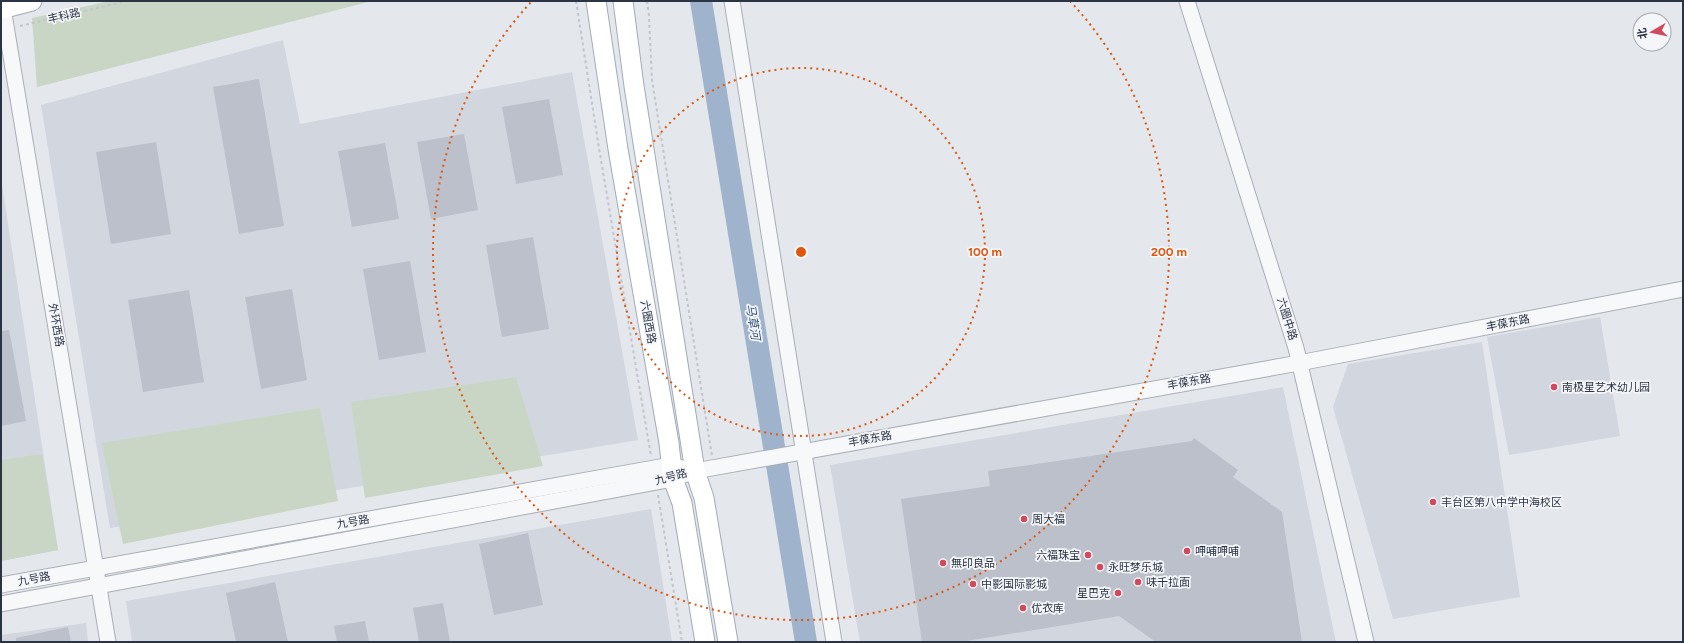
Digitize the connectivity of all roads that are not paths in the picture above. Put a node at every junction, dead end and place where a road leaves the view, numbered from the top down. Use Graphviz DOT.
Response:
graph roads {
  1 [pos="32,1"];
  2 [pos="596,1"];
  3 [pos="623,1"];
  4 [pos="732,1"];
  5 [pos="1187,1"];
  6 [pos="2,8"];
  7 [pos="1683,289"];
  8 [pos="1300,363"];
  9 [pos="800,452"];
  10 [pos="695,470"];
  11 [pos="663,474"];
  12 [pos="97,567"];
  13 [pos="1,585"];
  14 [pos="99,586"];
  15 [pos="1,604"];
  16 [pos="108,642"];
  17 [pos="705,642"];
  18 [pos="728,642"];
  19 [pos="834,642"];
  20 [pos="1366,642"];
  1 -- 6 [label="main road"];
  2 -- 11 [label="main road, 六圈西路"];
  3 -- 10 [label="main road, 六圈西路"];
  4 -- 9 [label="street"];
  5 -- 8 [label="street, 六圈中路"];
  6 -- 12 [label="street, 外环西路"];
  7 -- 8 [label="street, 丰葆东路"];
  8 -- 9 [label="street, 丰葆东路"];
  8 -- 20 [label="street, 六圈中路"];
  9 -- 10 [label="street, 丰葆东路"];
  9 -- 19 [label="street"];
  10 -- 11 [label="street, 九号路"];
  10 -- 18 [label="main road, 六圈西路"];
  11 -- 12 [label="street, 九号路"];
  11 -- 14 [label="street, 九号路"];
  11 -- 17 [label="main road, 六圈西路"];
  12 -- 13 [label="street, 九号路"];
  12 -- 14 [label="street, 外环西路"];
  14 -- 15 [label="street, 九号路"];
  14 -- 16 [label="street, 外环西路"];
}
